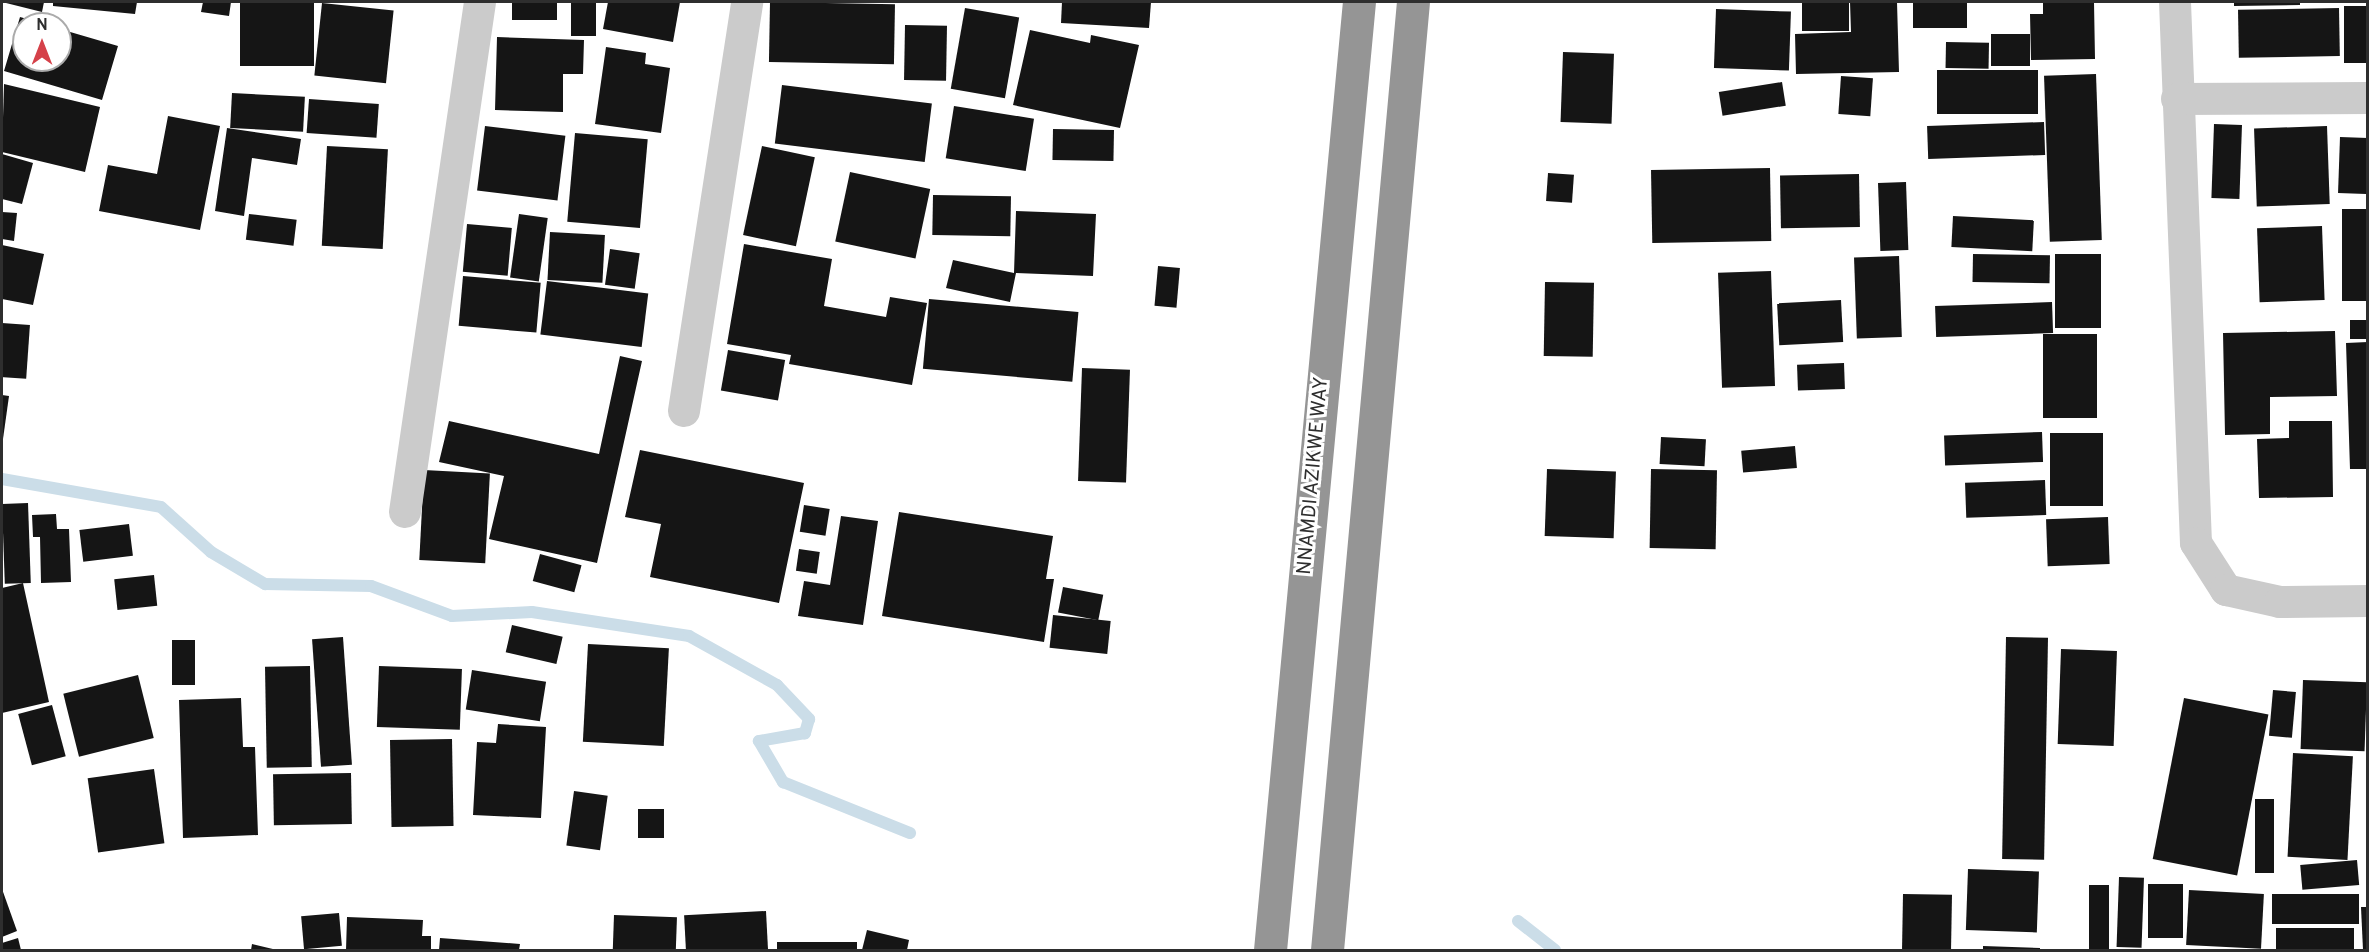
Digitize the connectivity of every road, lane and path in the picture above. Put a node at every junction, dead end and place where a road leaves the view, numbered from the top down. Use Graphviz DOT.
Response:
graph roads {
  1 [pos="480,2"];
  2 [pos="747,2"];
  3 [pos="1359,2"];
  4 [pos="1413,2"];
  5 [pos="2175,2"];
  6 [pos="2367,98"];
  7 [pos="2177,99"];
  8 [pos="684,411"];
  9 [pos="405,512"];
  10 [pos="2367,601"];
  11 [pos="1270,951"];
  12 [pos="1328,951"];
  1 -- 9 [label="street"];
  2 -- 8 [label="street"];
  3 -- 11 [label="highway, NNAMDI AZIKWE WAY"];
  4 -- 12 [label="highway"];
  5 -- 7 [label="street"];
  6 -- 7 [label="street"];
  7 -- 10 [label="street"];
}
